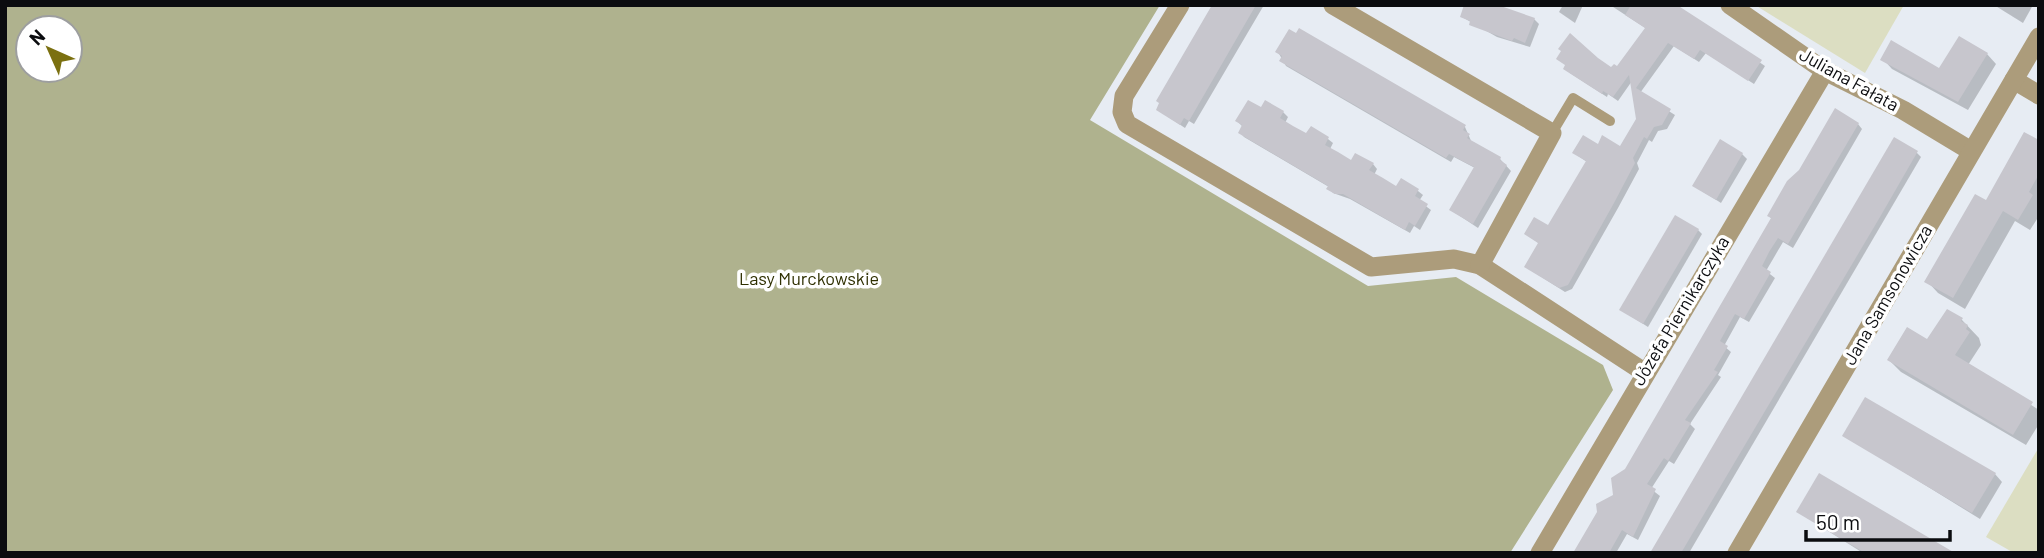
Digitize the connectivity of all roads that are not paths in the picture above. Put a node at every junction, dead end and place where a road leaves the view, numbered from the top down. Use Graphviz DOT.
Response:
graph roads {
  1 [pos="1180,5"];
  2 [pos="1333,5"];
  3 [pos="1730,5"];
  4 [pos="2039,37"];
  5 [pos="1825,71"];
  6 [pos="2014,80"];
  7 [pos="2039,95"];
  8 [pos="1610,121"];
  9 [pos="1552,133"];
  10 [pos="1971,152"];
  11 [pos="1480,265"];
  12 [pos="1644,372"];
  13 [pos="1540,553"];
  14 [pos="1737,553"];
  1 -- 11 [label="street"];
  2 -- 9 [label="street"];
  3 -- 5 [label="street, Juliana Fałata"];
  4 -- 6 [label="street, Jana Samsonowicza"];
  5 -- 10 [label="street, Juliana Fałata"];
  5 -- 12 [label="street, Józefa Piernikarczyka"];
  6 -- 7 [label="street"];
  6 -- 10 [label="street, Jana Samsonowicza"];
  8 -- 9 [label="lane"];
  9 -- 11 [label="street"];
  10 -- 14 [label="street, Jana Samsonowicza"];
  11 -- 12 [label="street"];
  12 -- 13 [label="street, Józefa Piernikarczyka"];
}
